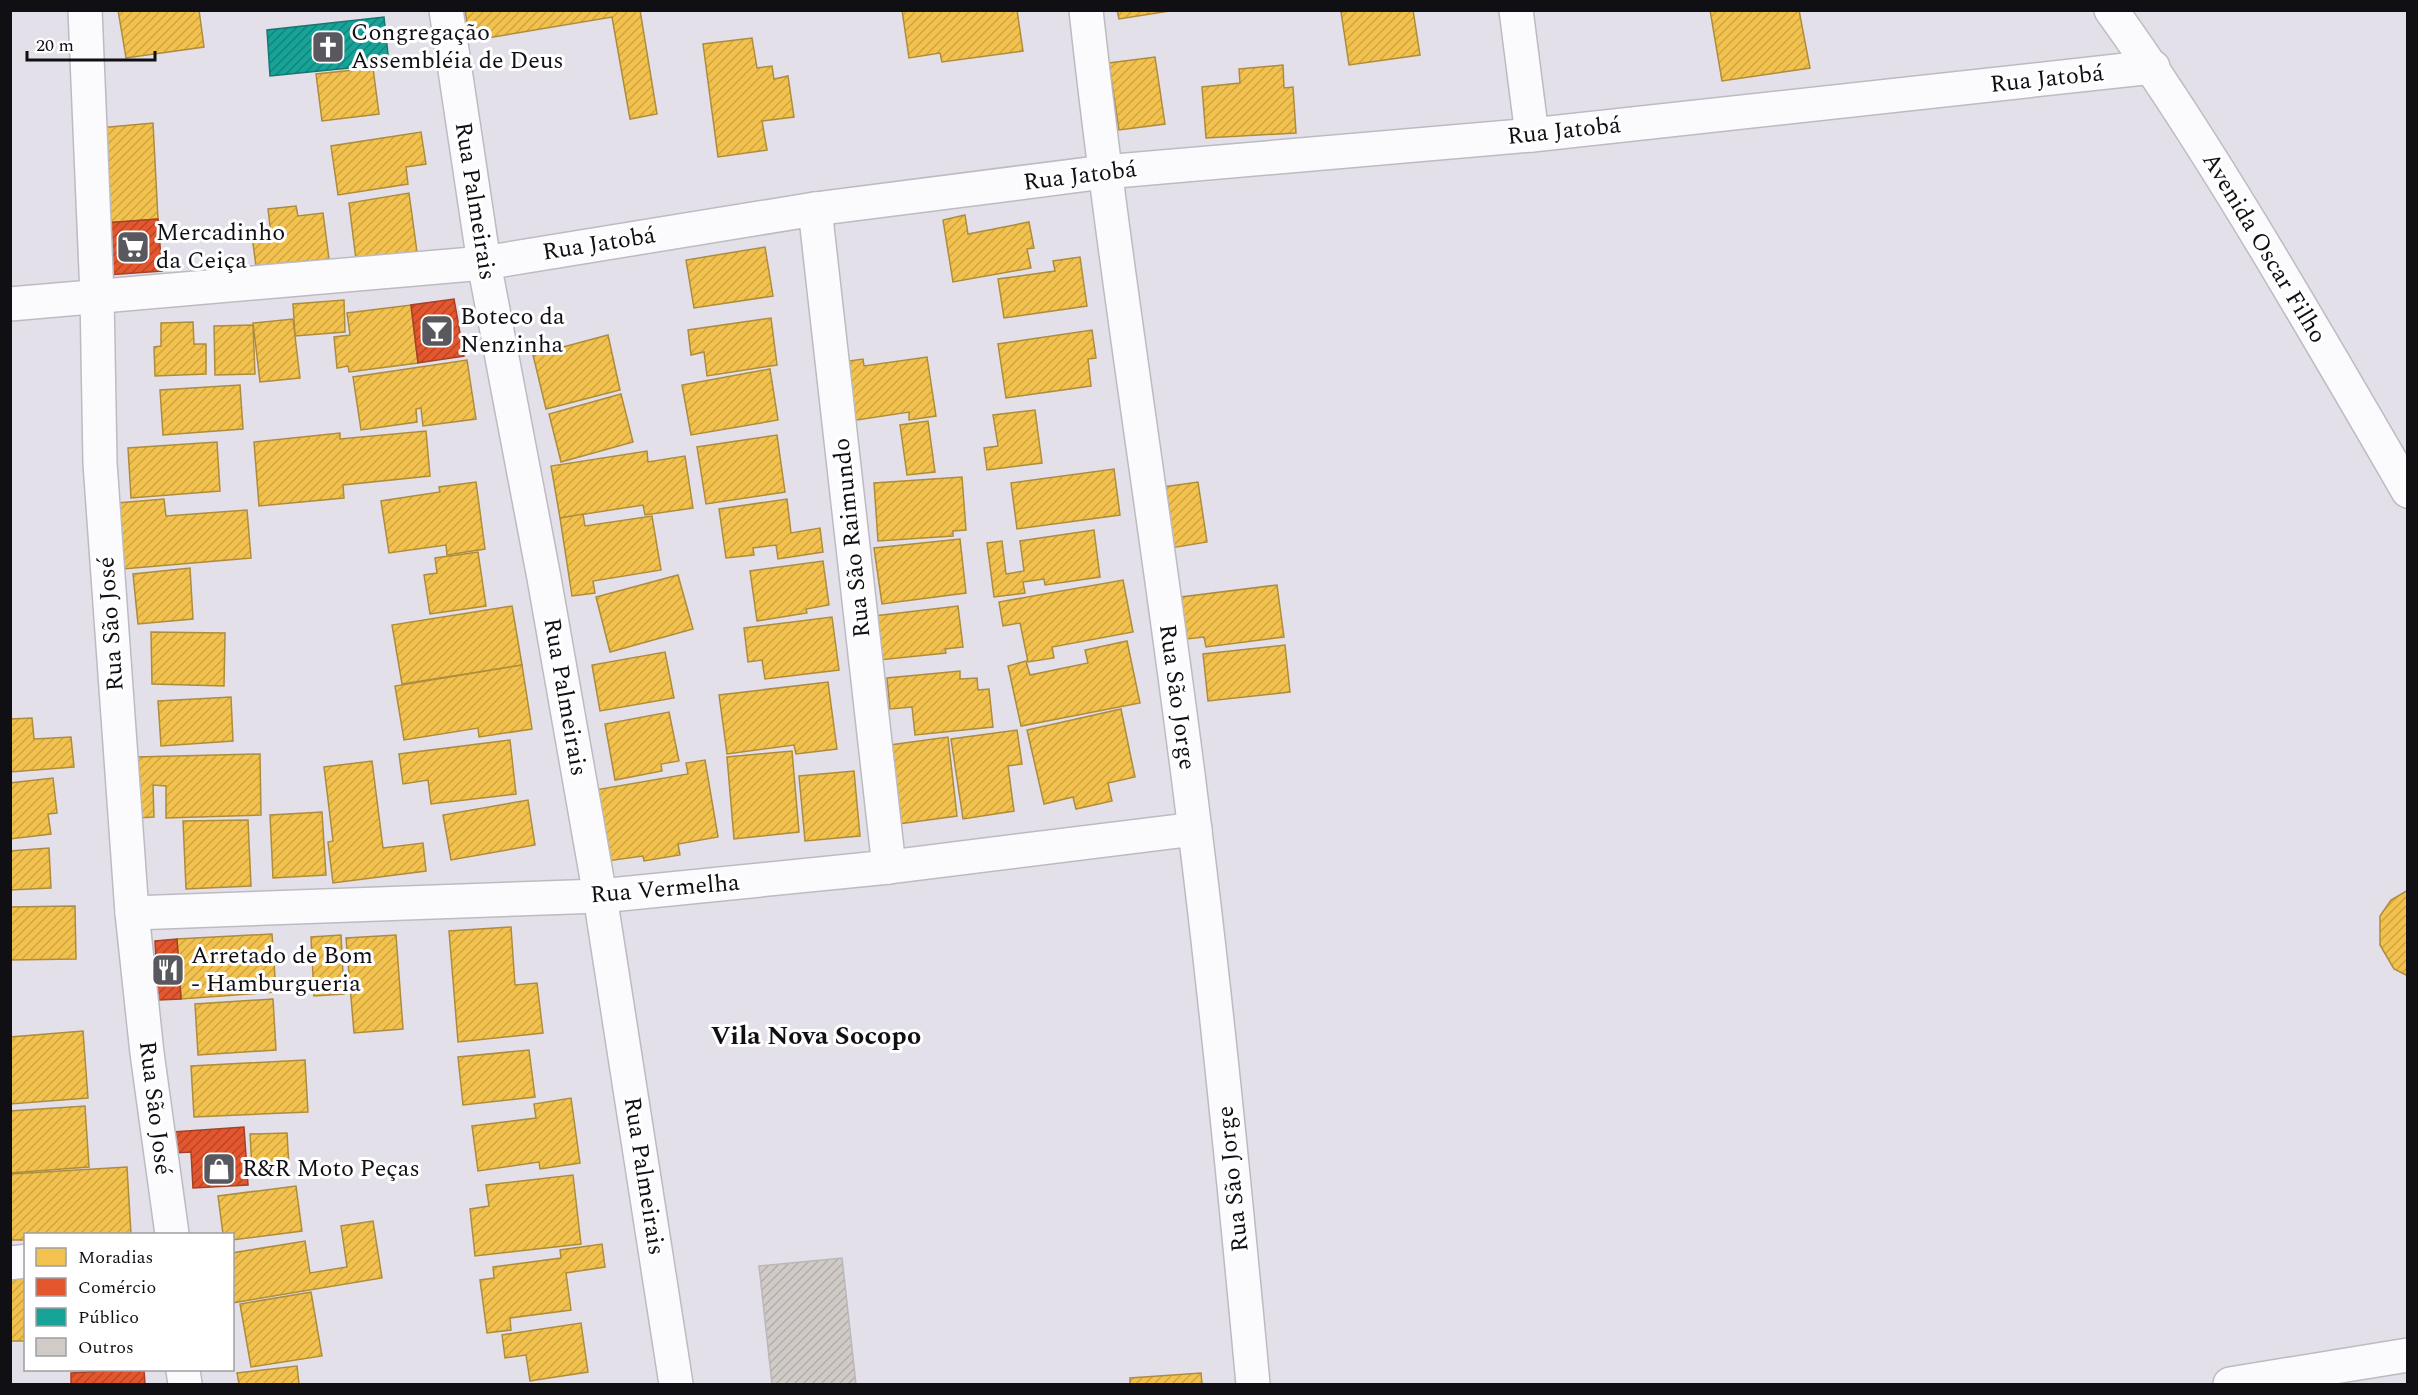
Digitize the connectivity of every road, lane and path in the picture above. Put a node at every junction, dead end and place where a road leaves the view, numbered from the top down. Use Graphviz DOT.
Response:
graph roads {
  1 [pos="85,10"];
  2 [pos="446,10"];
  3 [pos="1086,10"];
  4 [pos="1516,10"];
  5 [pos="2111,10"];
  6 [pos="2152,67"];
  7 [pos="1532,135"];
  8 [pos="1104,172"];
  9 [pos="815,209"];
  10 [pos="484,263"];
  11 [pos="97,295"];
  12 [pos="10,304"];
  13 [pos="2408,491"];
  14 [pos="1195,829"];
  15 [pos="889,867"];
  16 [pos="600,896"];
  17 [pos="132,913"];
  18 [pos="171,1233"];
  19 [pos="2408,1355"];
  20 [pos="676,1384"];
  21 [pos="1253,1384"];
  22 [pos="2230,1384"];
  1 -- 11 [label="street, Rua São José"];
  2 -- 10 [label="street, Rua Palmeirais"];
  3 -- 8 [label="street, Rua São Jorge"];
  4 -- 7 [label="street"];
  5 -- 6 [label="street, Avenida Oscar Filho"];
  6 -- 7 [label="street, Rua Jatobá"];
  6 -- 13 [label="street, Avenida Oscar Filho"];
  7 -- 8 [label="street, Rua Jatobá"];
  8 -- 9 [label="street, Rua Jatobá"];
  8 -- 14 [label="street, Rua São Jorge"];
  9 -- 10 [label="street, Rua Jatobá"];
  9 -- 15 [label="street, Rua São Raimundo"];
  10 -- 11 [label="street, Rua Jatobá"];
  10 -- 16 [label="street, Rua Palmeirais"];
  11 -- 12 [label="street, Rua Jatobá"];
  11 -- 17 [label="street, Rua São José"];
  14 -- 15 [label="street, Rua Vermelha"];
  14 -- 21 [label="street, Rua São Jorge"];
  15 -- 16 [label="street, Rua Vermelha"];
  16 -- 17 [label="street, Rua Vermelha"];
  16 -- 20 [label="street, Rua Palmeirais"];
  17 -- 18 [label="street, Rua São José"];
  19 -- 22 [label="street"];
}
